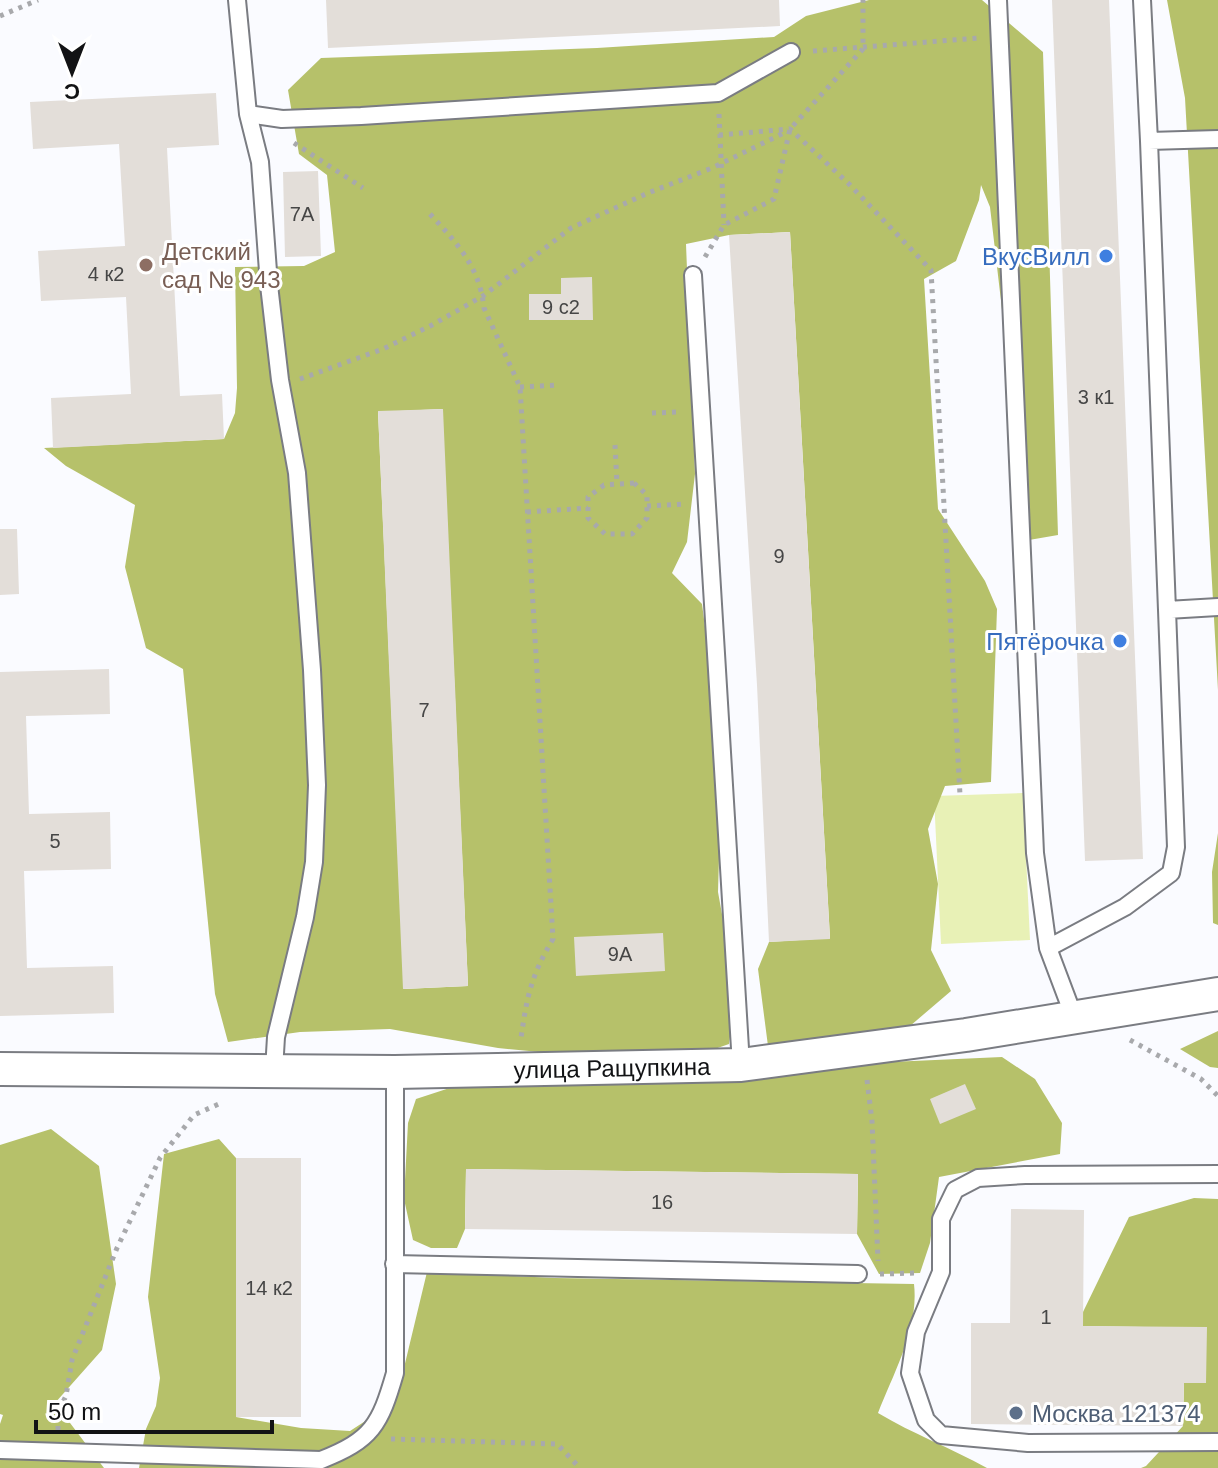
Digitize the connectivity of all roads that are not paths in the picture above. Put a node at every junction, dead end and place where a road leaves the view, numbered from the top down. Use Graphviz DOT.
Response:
graph roads {
  1 [pos="237,0"];
  2 [pos="998,0"];
  3 [pos="1142,0"];
  4 [pos="791,52"];
  5 [pos="248,114"];
  6 [pos="1218,139"];
  7 [pos="1149,141"];
  8 [pos="693,275"];
  9 [pos="1218,607"];
  10 [pos="1167,610"];
  11 [pos="1048,948"];
  12 [pos="1218,994"];
  13 [pos="1074,1017"];
  14 [pos="741,1065"];
  15 [pos="0,1069"];
  16 [pos="274,1070"];
  17 [pos="395,1072"];
  18 [pos="1218,1174"];
  19 [pos="394,1264"];
  20 [pos="858,1274"];
  21 [pos="1218,1442"];
  22 [pos="0,1450"];
  1 -- 5 [label="lane"];
  2 -- 11 [label="lane"];
  3 -- 7 [label="lane"];
  4 -- 5 [label="lane"];
  5 -- 16 [label="lane"];
  6 -- 7 [label="lane"];
  7 -- 10 [label="lane"];
  8 -- 14 [label="lane"];
  9 -- 10 [label="lane"];
  10 -- 11 [label="lane"];
  11 -- 13 [label="lane"];
  12 -- 13 [label="street, улица Ращупкина"];
  13 -- 14 [label="street, улица Ращупкина"];
  14 -- 17 [label="street, улица Ращупкина"];
  15 -- 16 [label="street, улица Ращупкина"];
  16 -- 17 [label="street, улица Ращупкина"];
  17 -- 19 [label="lane"];
  18 -- 21 [label="lane"];
  19 -- 20 [label="lane"];
  19 -- 22 [label="lane"];
}
